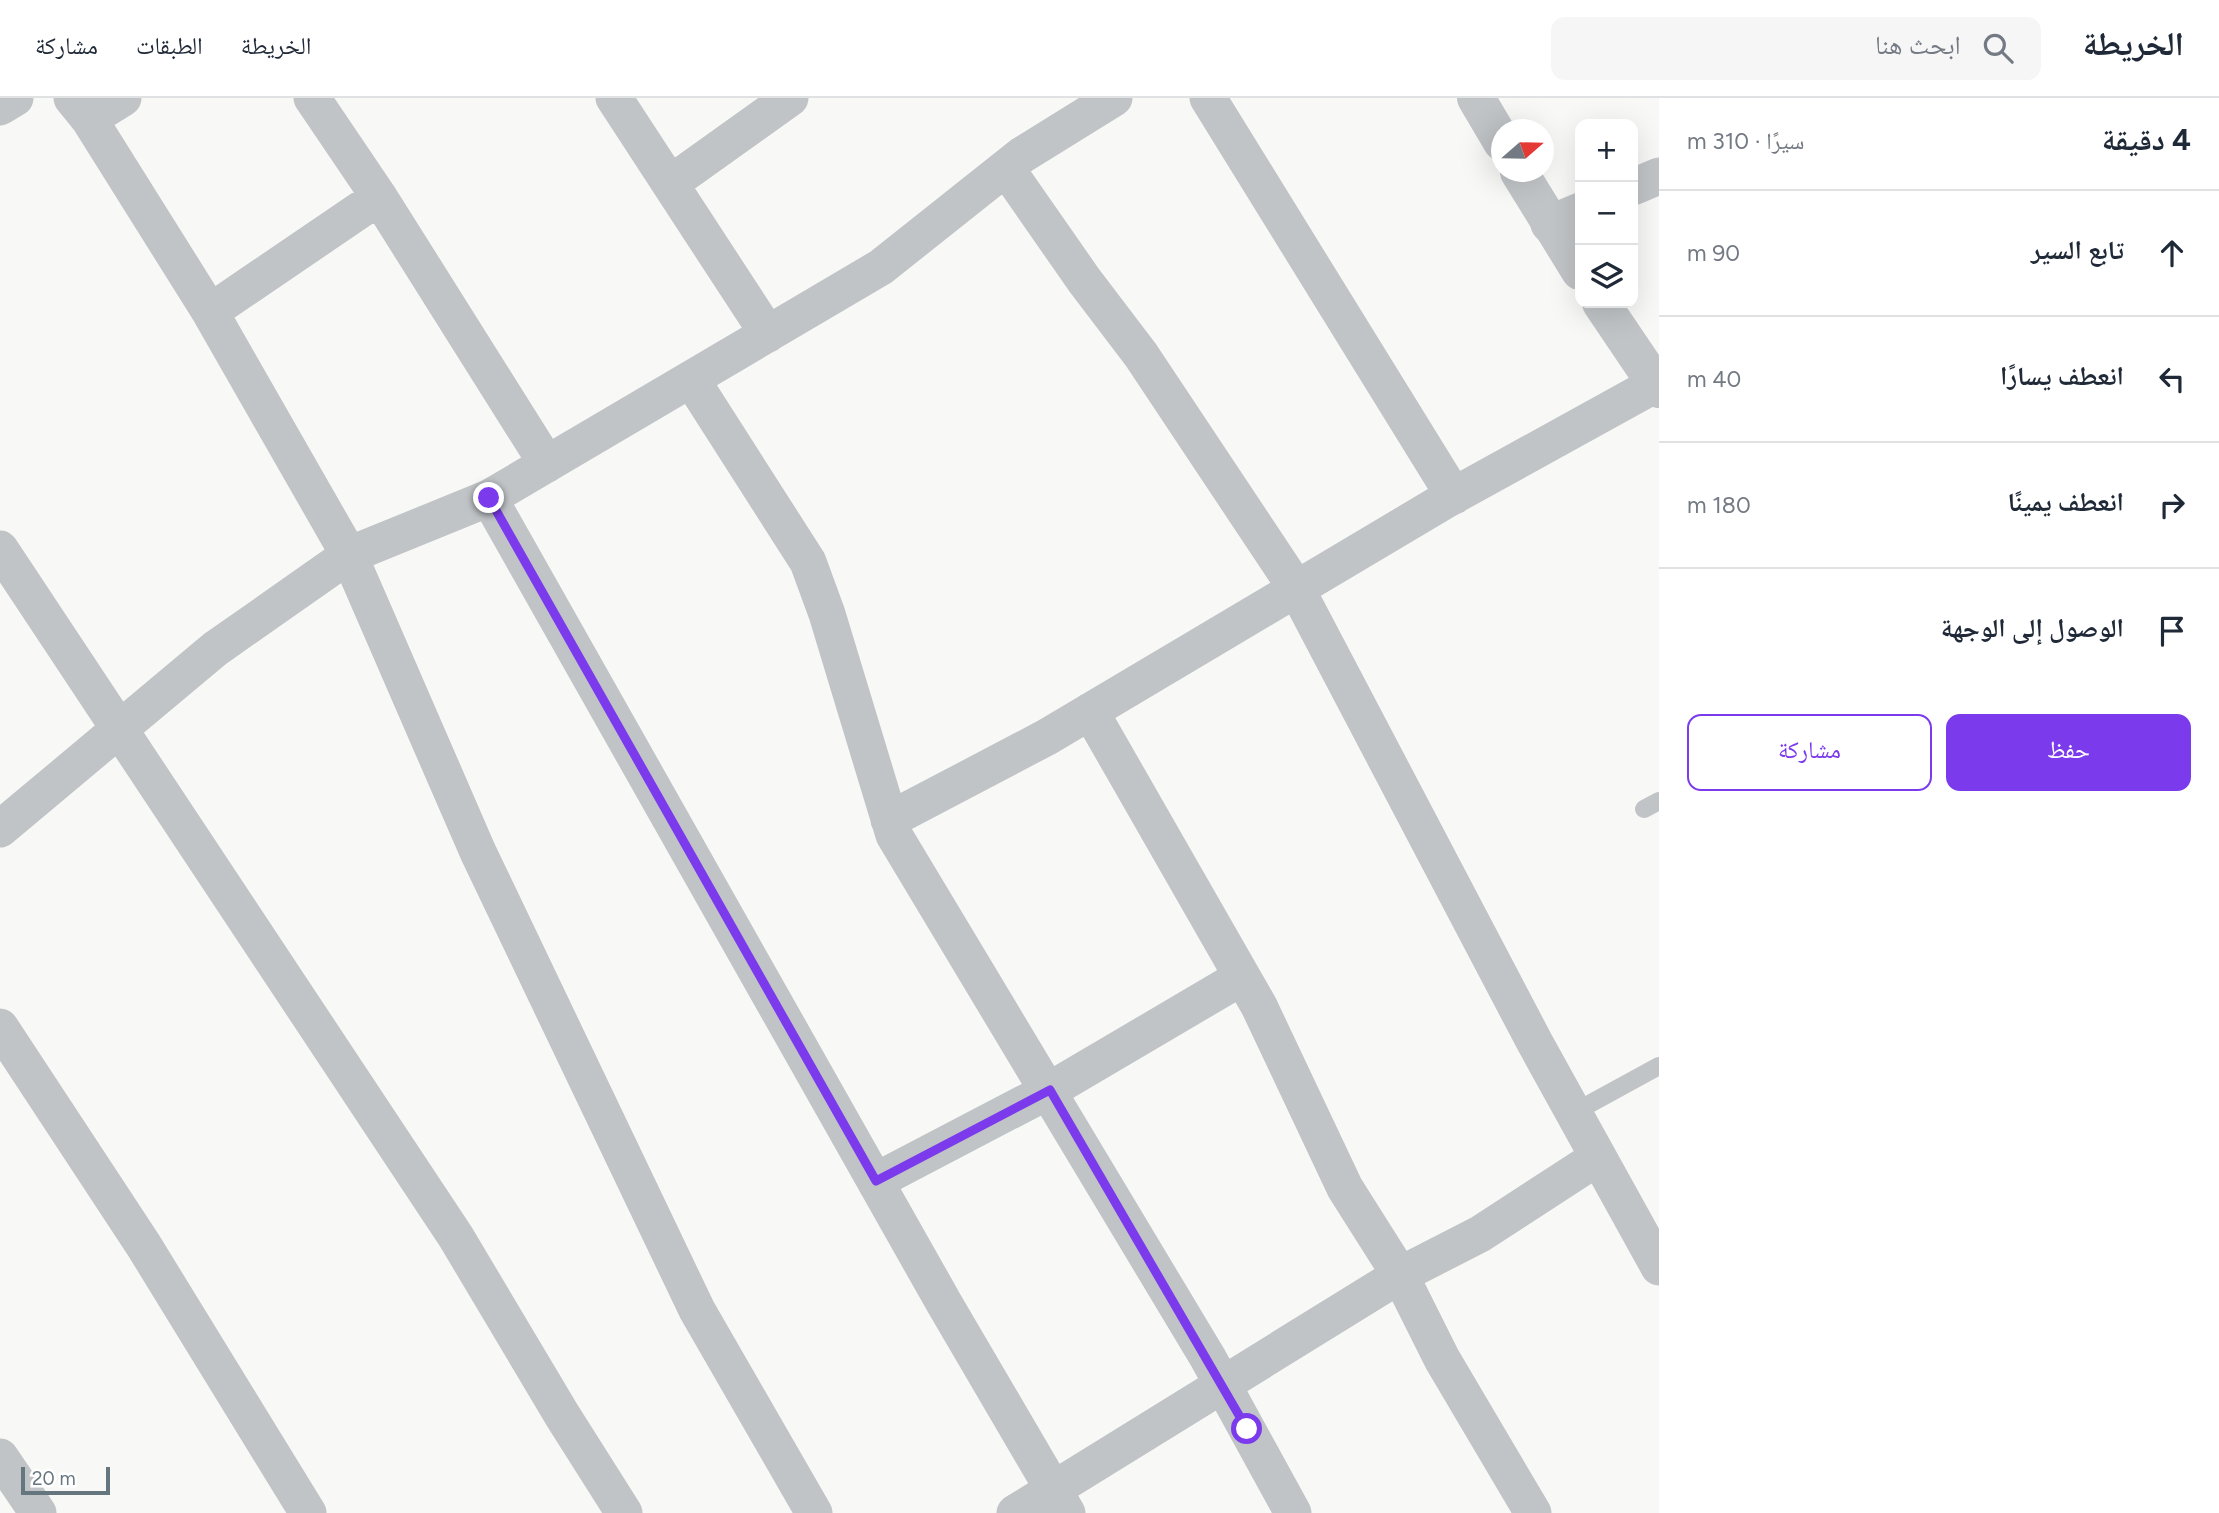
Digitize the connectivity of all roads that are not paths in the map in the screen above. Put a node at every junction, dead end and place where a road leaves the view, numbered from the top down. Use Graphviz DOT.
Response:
graph roads {
  1 [pos="15,98"];
  2 [pos="123,98"];
  3 [pos="313,98"];
  4 [pos="614,98"];
  5 [pos="790,98"];
  6 [pos="1114,98"];
  7 [pos="1208,98"];
  8 [pos="1476,98"];
  9 [pos="0,107"];
  10 [pos="81,108"];
  11 [pos="1491,123"];
  12 [pos="1006,168"];
  13 [pos="1659,176"];
  14 [pos="1529,182"];
  15 [pos="671,183"];
  16 [pos="1638,185"];
  17 [pos="379,197"];
  18 [pos="1565,217"];
  19 [pos="1575,253"];
  20 [pos="1604,308"];
  21 [pos="210,312"];
  22 [pos="768,334"];
  23 [pos="691,379"];
  24 [pos="1657,386"];
  25 [pos="547,464"];
  26 [pos="1454,496"];
  27 [pos="489,498"];
  28 [pos="349,555"];
  29 [pos="2,556"];
  30 [pos="1296,588"];
  31 [pos="1090,711"];
  32 [pos="119,728"];
  33 [pos="889,820"];
  34 [pos="0,829"];
  35 [pos="1242,977"];
  36 [pos="0,1027"];
  37 [pos="1659,1066"];
  38 [pos="1050,1090"];
  39 [pos="1573,1113"];
  40 [pos="1597,1158"];
  41 [pos="876,1181"];
  42 [pos="1659,1267"];
  43 [pos="1400,1275"];
  44 [pos="1223,1387"];
  45 [pos="0,1457"];
  46 [pos="1060,1502"];
  47 [pos="38,1513"];
  48 [pos="308,1513"];
  49 [pos="624,1513"];
  50 [pos="814,1513"];
  51 [pos="1015,1513"];
  52 [pos="1293,1513"];
  53 [pos="1533,1513"];
  1 -- 9 [label="street"];
  2 -- 10 [label="street"];
  3 -- 17 [label="street"];
  4 -- 15 [label="street"];
  5 -- 15 [label="street"];
  6 -- 12 [label="street"];
  7 -- 26 [label="street"];
  8 -- 11 [label="street"];
  10 -- 21 [label="street"];
  12 -- 22 [label="street"];
  12 -- 30 [label="street"];
  13 -- 16 [label="street"];
  14 -- 18 [label="street"];
  15 -- 22 [label="street"];
  17 -- 21 [label="street"];
  17 -- 25 [label="street"];
  18 -- 19 [label="street"];
  20 -- 24 [label="street"];
  21 -- 28 [label="street"];
  22 -- 23 [label="street"];
  23 -- 25 [label="street"];
  23 -- 33 [label="street"];
  24 -- 26 [label="street"];
  25 -- 27 [label="street"];
  26 -- 30 [label="street"];
  27 -- 28 [label="street"];
  27 -- 41 [label="street"];
  28 -- 32 [label="street"];
  28 -- 50 [label="street"];
  29 -- 32 [label="street"];
  30 -- 31 [label="street"];
  30 -- 39 [label="street"];
  31 -- 33 [label="street"];
  31 -- 35 [label="street"];
  32 -- 34 [label="street"];
  32 -- 49 [label="street"];
  33 -- 38 [label="street"];
  35 -- 38 [label="street"];
  35 -- 43 [label="street"];
  36 -- 48 [label="street"];
  37 -- 39 [label="lane"];
  38 -- 41 [label="street"];
  38 -- 44 [label="street"];
  39 -- 40 [label="street"];
  40 -- 42 [label="street"];
  40 -- 43 [label="street"];
  41 -- 46 [label="street"];
  43 -- 44 [label="street"];
  43 -- 53 [label="street"];
  44 -- 46 [label="street"];
  44 -- 52 [label="street"];
  45 -- 47 [label="street"];
  46 -- 51 [label="street"];
}
